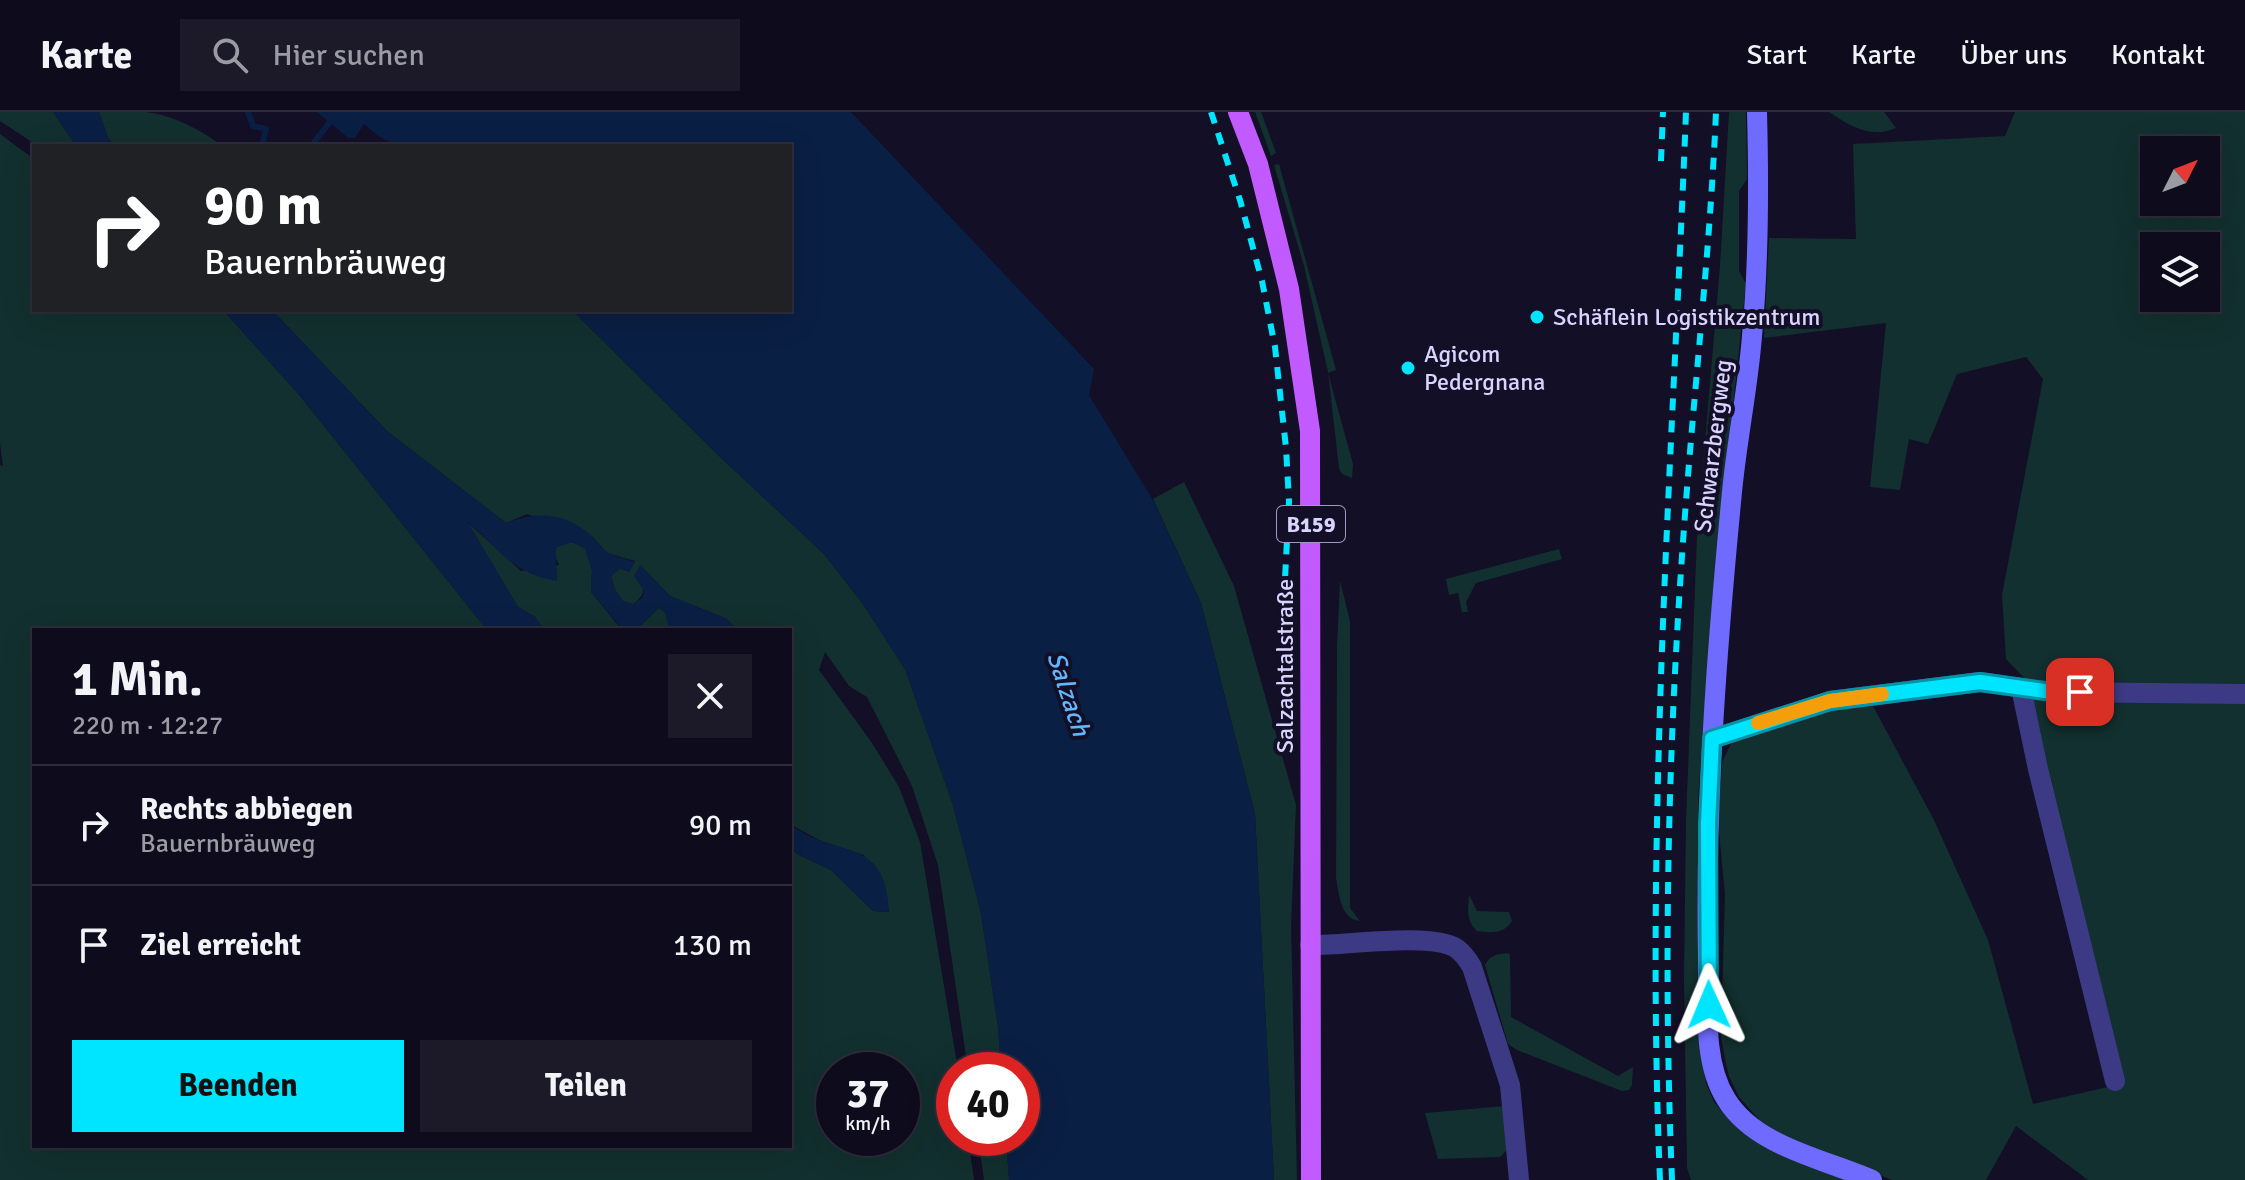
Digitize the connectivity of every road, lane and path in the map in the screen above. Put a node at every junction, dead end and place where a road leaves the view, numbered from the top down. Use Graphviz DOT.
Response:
graph roads {
  1 [pos="1238,112"];
  2 [pos="1757,112"];
  3 [pos="2021,688"];
  4 [pos="2245,694"];
  5 [pos="1712,739"];
  6 [pos="1310,945"];
  7 [pos="2115,1081"];
  8 [pos="1311,1180"];
  9 [pos="1519,1180"];
  10 [pos="1872,1180"];
  1 -- 6 [label="main road, Salzachtalstraße / B159"];
  2 -- 5 [label="street, Schwarzbergweg"];
  3 -- 4 [label="street"];
  3 -- 5 [label="street"];
  3 -- 7 [label="street"];
  5 -- 10 [label="street, Schwarzbergweg"];
  6 -- 8 [label="main road, Salzachtalstraße / B159"];
  6 -- 9 [label="street"];
}
